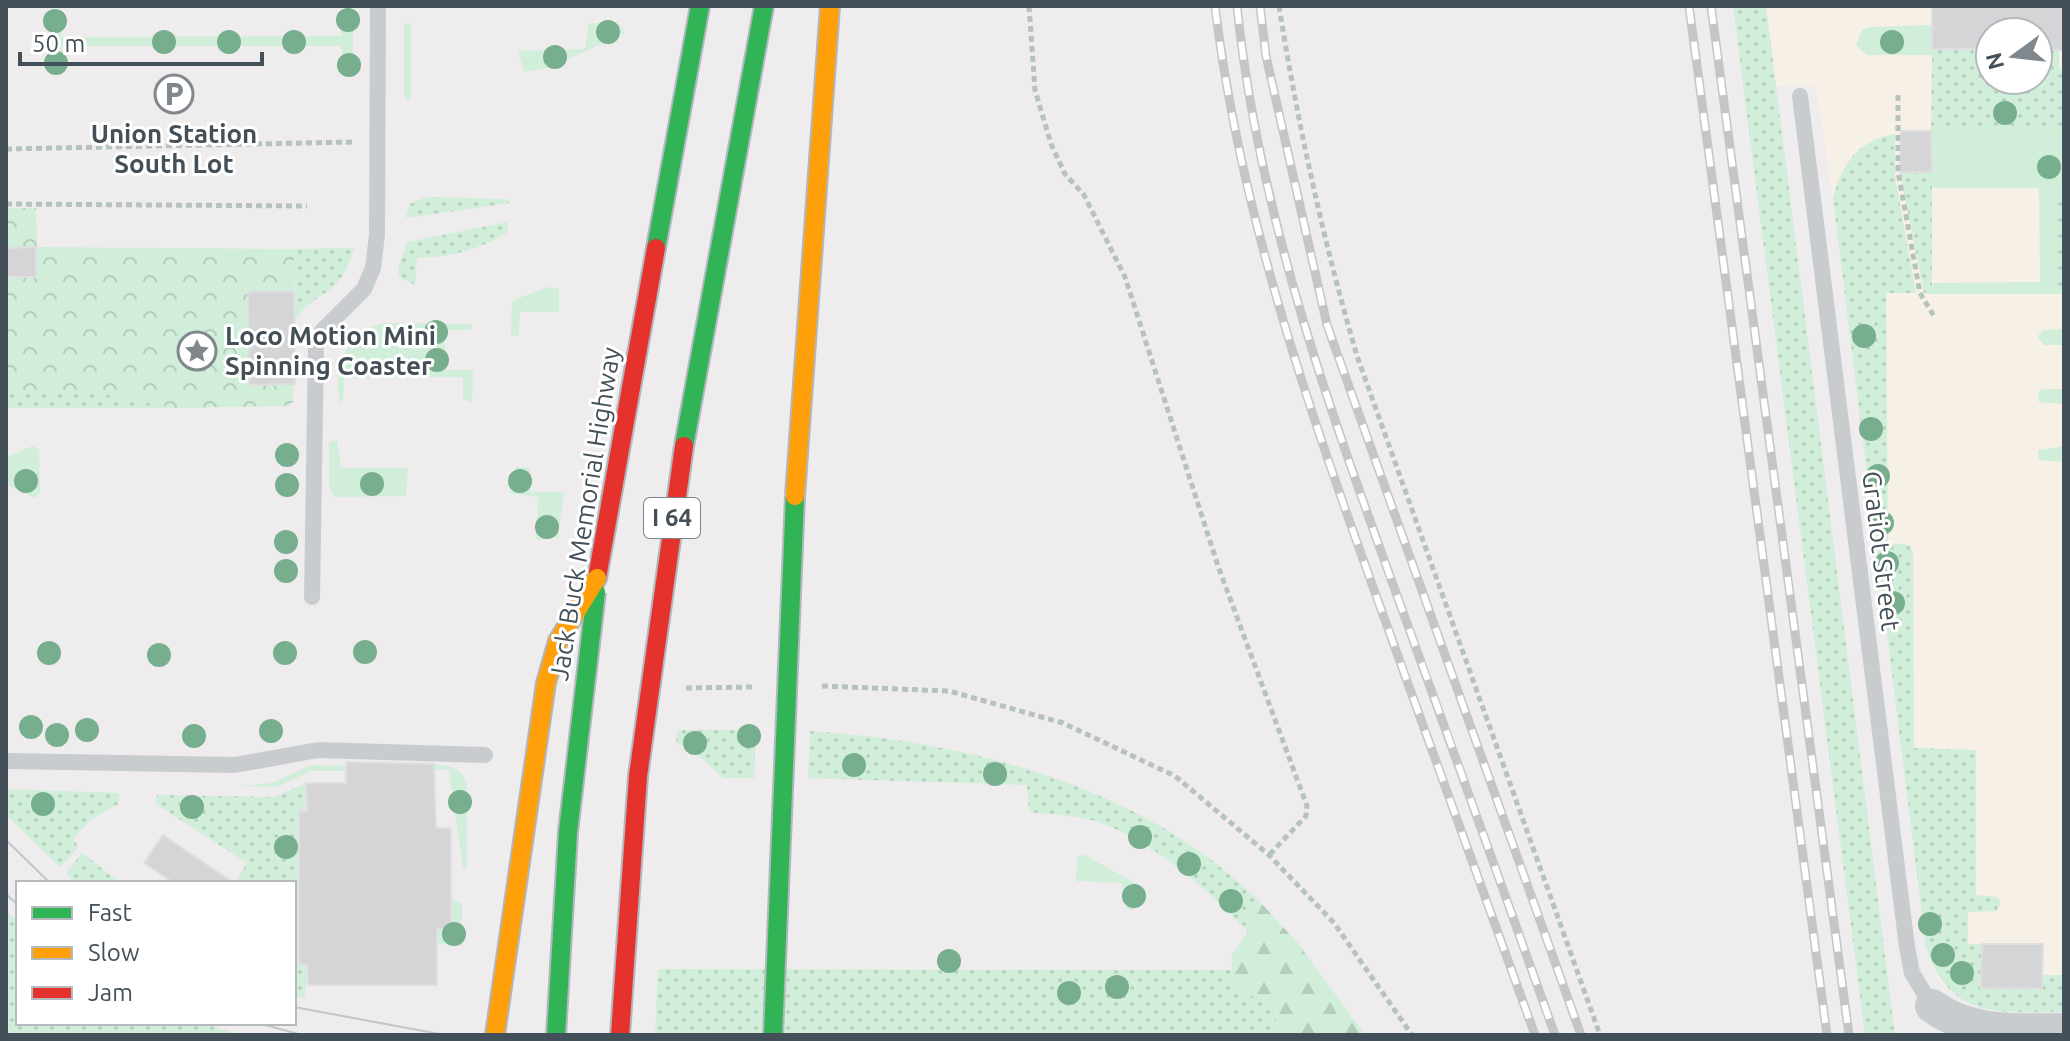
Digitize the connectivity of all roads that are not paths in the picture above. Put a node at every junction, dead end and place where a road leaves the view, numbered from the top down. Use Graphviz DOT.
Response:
graph roads {
  1 [pos="378,6"];
  2 [pos="700,6"];
  3 [pos="764,6"];
  4 [pos="830,6"];
  5 [pos="1800,96"];
  6 [pos="597,578"];
  7 [pos="312,597"];
  8 [pos="485,755"];
  9 [pos="6,761"];
  10 [pos="1932,1006"];
  11 [pos="2064,1030"];
  12 [pos="495,1035"];
  13 [pos="556,1035"];
  14 [pos="620,1035"];
  15 [pos="773,1035"];
  1 -- 7 [label="lane"];
  2 -- 6 [label="highway, Jack Buck Memorial Highway / I 64"];
  3 -- 14 [label="highway, I 64, bridge"];
  4 -- 15 [label="highway, bridge"];
  5 -- 10 [label="lane, Gratiot Street"];
  6 -- 12 [label="highway, bridge"];
  6 -- 13 [label="highway, Jack Buck Memorial Highway / I 64, bridge"];
  8 -- 9 [label="lane"];
  10 -- 11 [label="street"];
}
